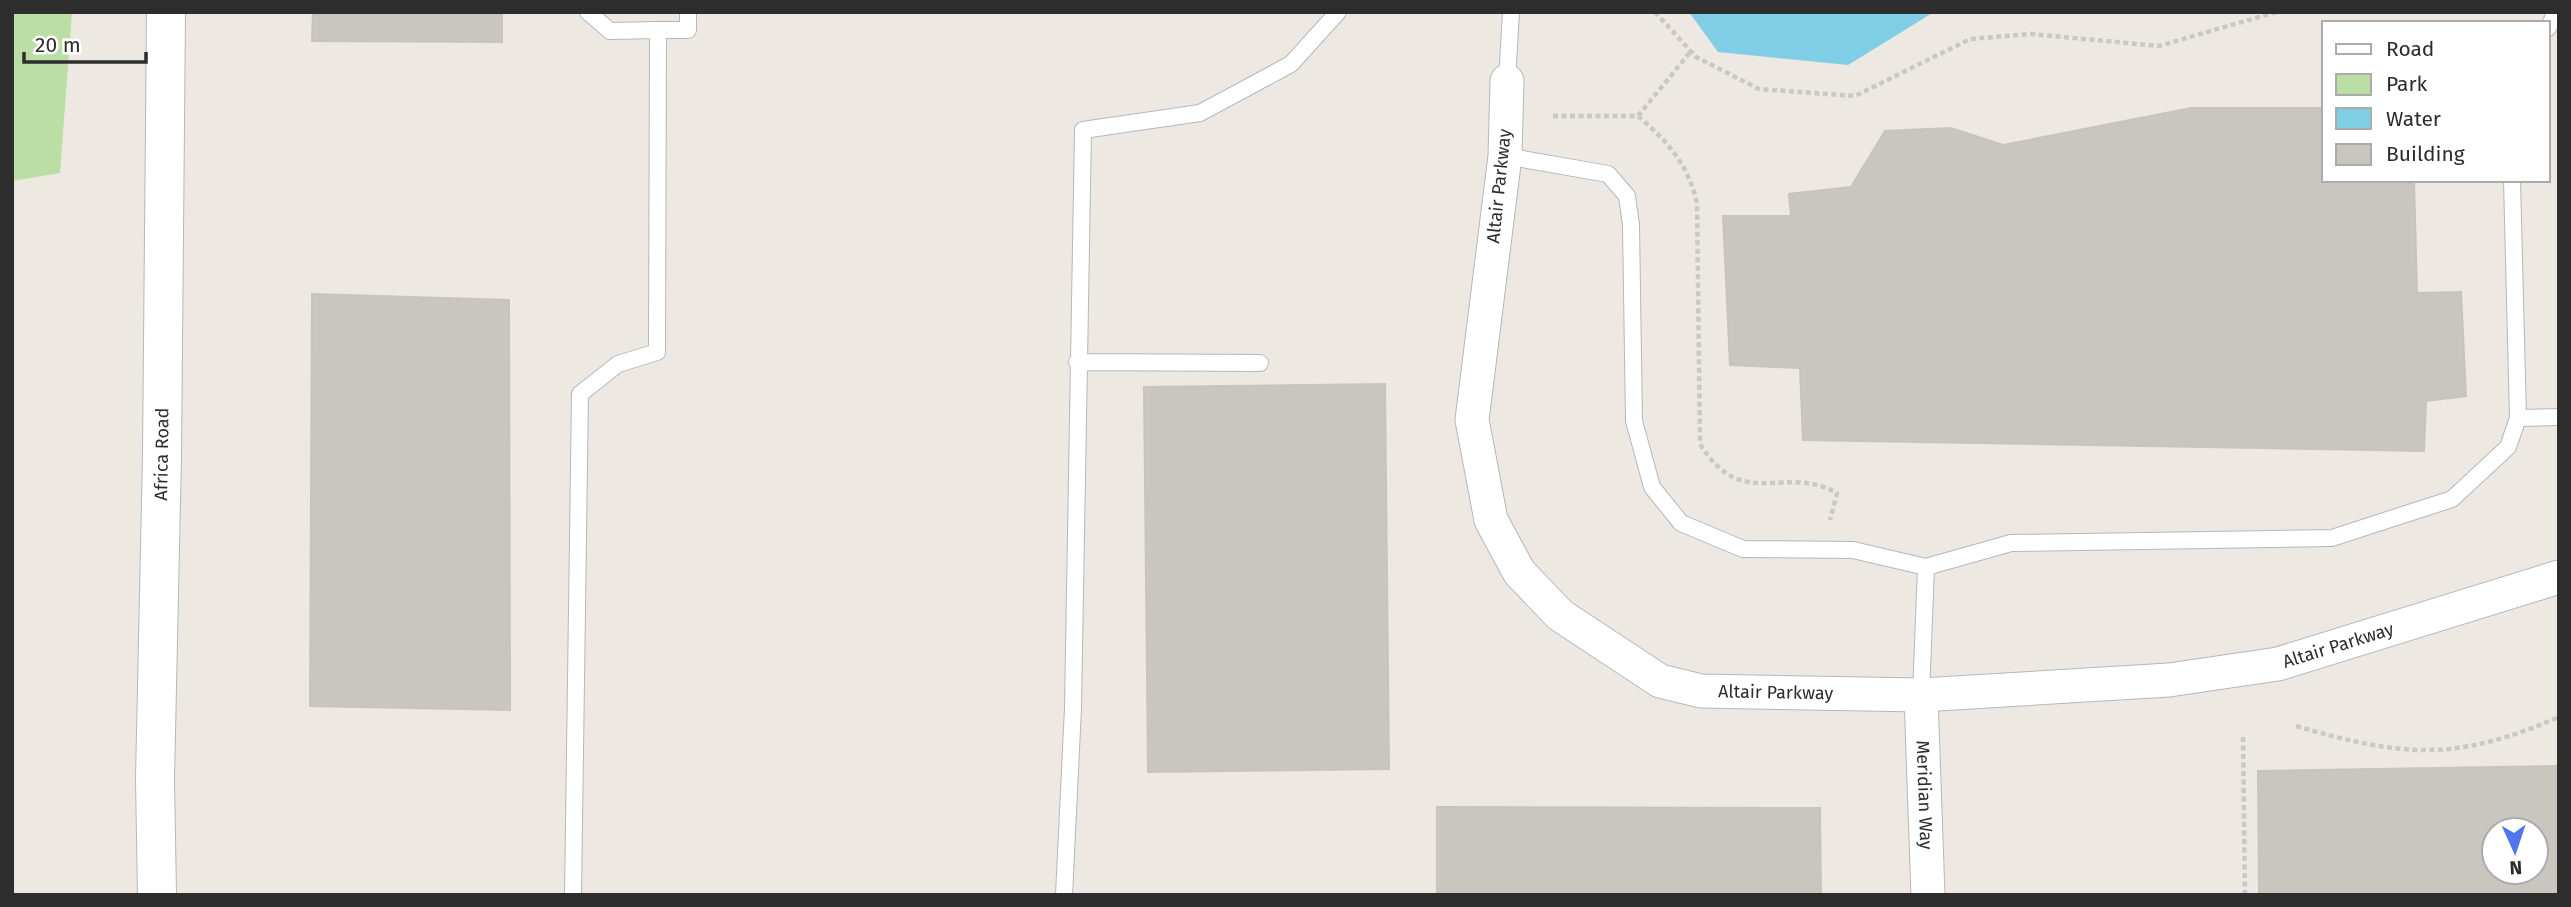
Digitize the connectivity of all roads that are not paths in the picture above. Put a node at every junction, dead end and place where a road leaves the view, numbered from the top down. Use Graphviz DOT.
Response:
graph roads {
  1 [pos="166,12"];
  2 [pos="588,12"];
  3 [pos="688,12"];
  4 [pos="1338,12"];
  5 [pos="1511,12"];
  6 [pos="658,30"];
  7 [pos="1507,81"];
  8 [pos="1505,156"];
  9 [pos="2512,182"];
  10 [pos="1077,362"];
  11 [pos="1260,363"];
  12 [pos="2559,417"];
  13 [pos="2518,418"];
  14 [pos="1926,567"];
  15 [pos="2559,577"];
  16 [pos="1922,695"];
  17 [pos="157,895"];
  18 [pos="573,895"];
  19 [pos="1064,895"];
  20 [pos="1928,895"];
  1 -- 17 [label="street, Africa Road"];
  2 -- 6 [label="lane"];
  3 -- 6 [label="lane"];
  4 -- 10 [label="lane"];
  5 -- 7 [label="lane"];
  6 -- 18 [label="lane"];
  7 -- 8 [label="street, Altair Parkway"];
  8 -- 14 [label="lane"];
  8 -- 16 [label="street, Altair Parkway"];
  9 -- 13 [label="lane"];
  10 -- 11 [label="lane"];
  10 -- 19 [label="lane"];
  12 -- 13 [label="lane"];
  13 -- 14 [label="lane"];
  14 -- 16 [label="lane"];
  15 -- 16 [label="street, Altair Parkway"];
  16 -- 20 [label="street, Meridian Way"];
}
